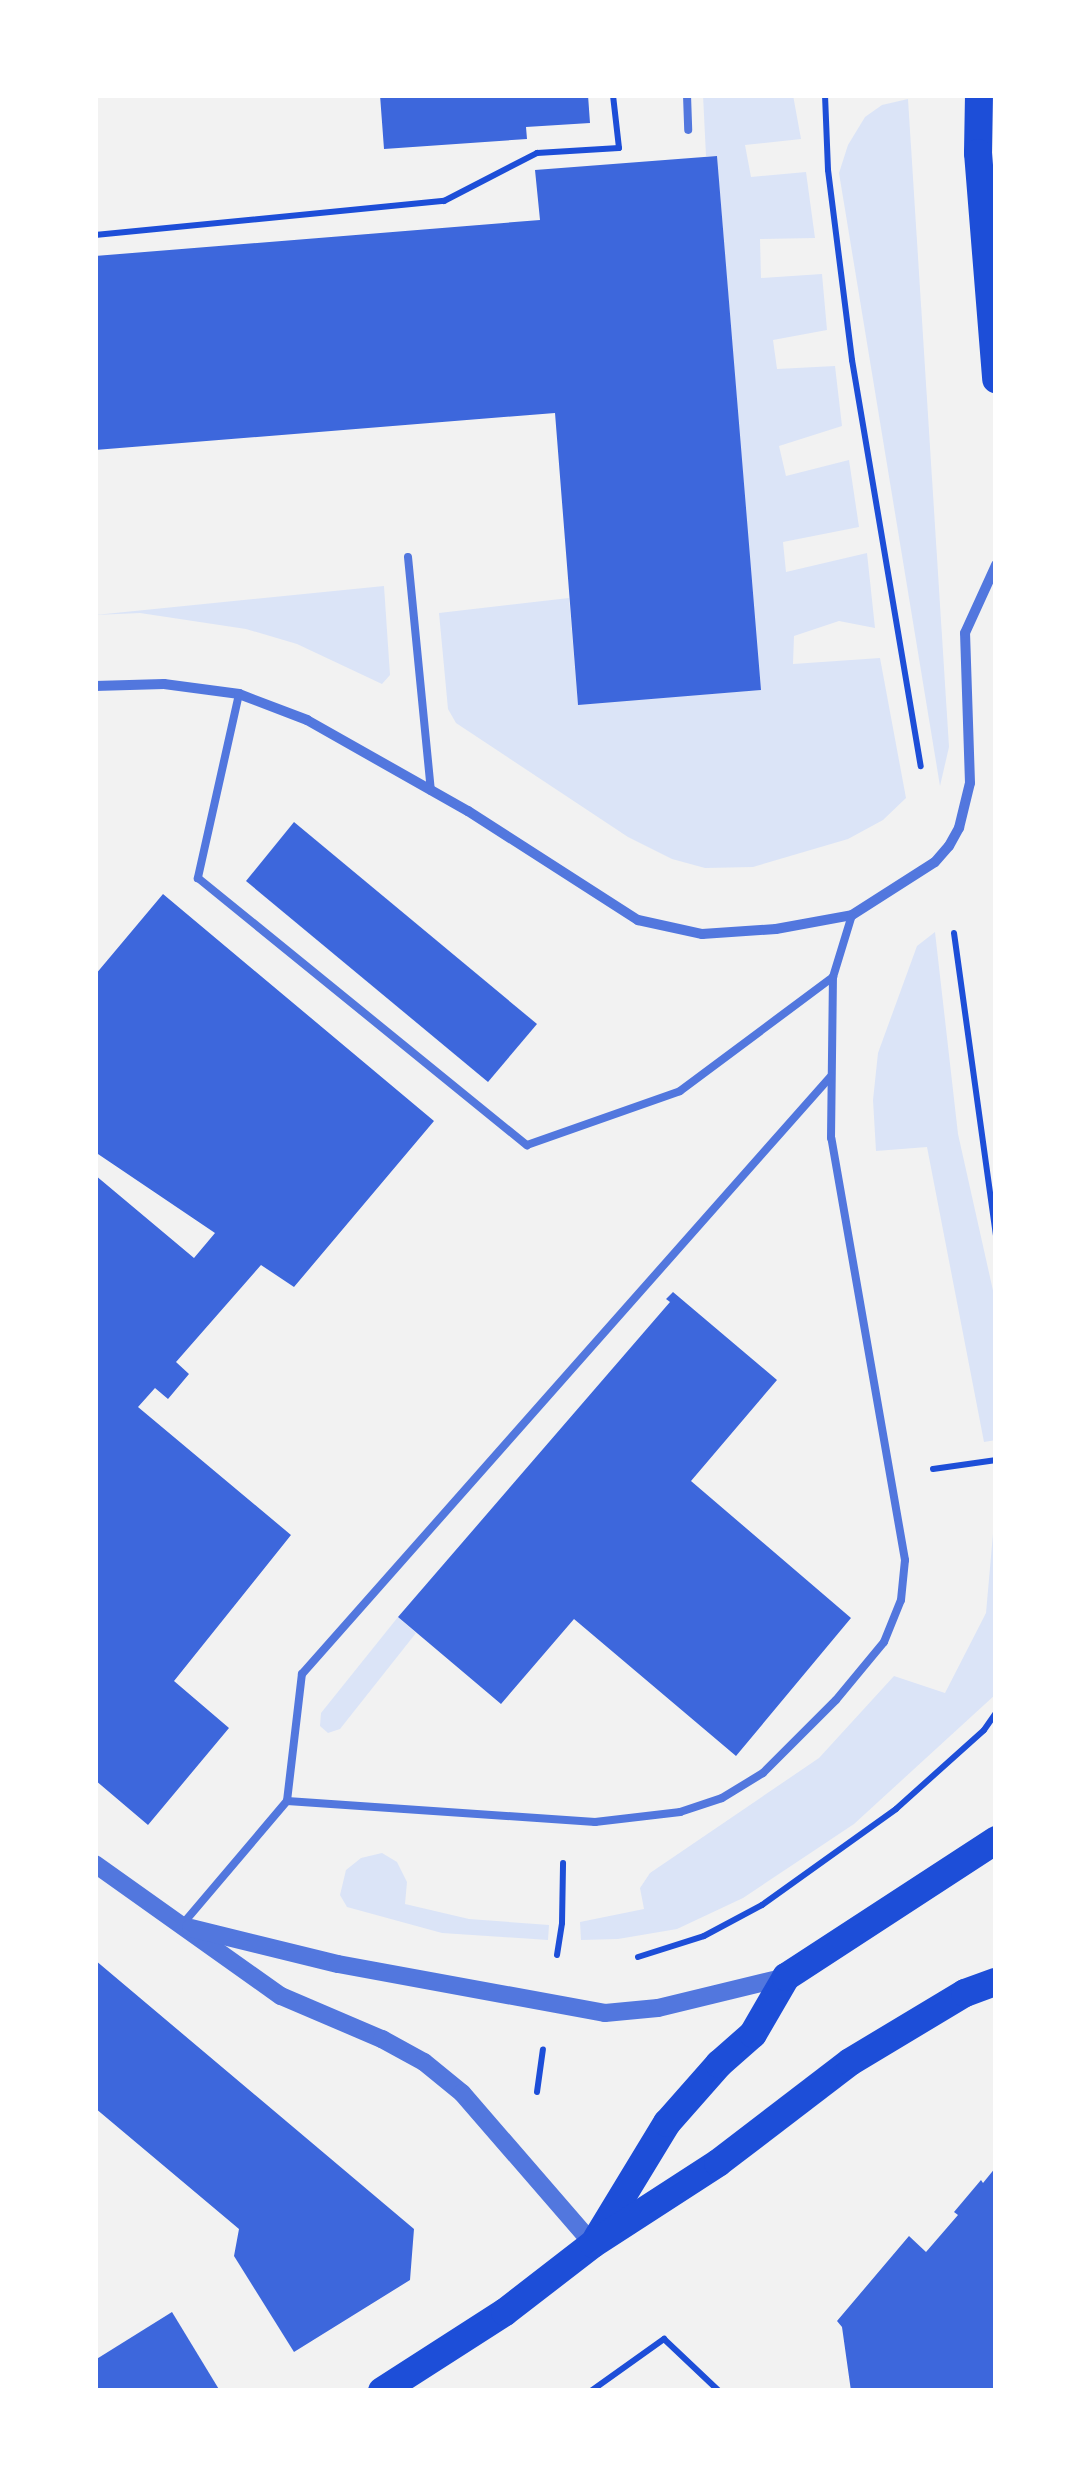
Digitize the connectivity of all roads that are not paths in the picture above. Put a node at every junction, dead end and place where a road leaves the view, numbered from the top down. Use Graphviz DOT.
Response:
graph roads {
  1 [pos="686,95"];
  2 [pos="979,95"];
  3 [pos="688,130"];
  4 [pos="996,379"];
  5 [pos="408,558"];
  6 [pos="996,565"];
  7 [pos="95,686"];
  8 [pos="239,694"];
  9 [pos="431,791"];
  10 [pos="852,915"];
  11 [pos="833,978"];
  12 [pos="831,1076"];
  13 [pos="287,1801"];
  14 [pos="996,1840"];
  15 [pos="95,1864"];
  16 [pos="180,1926"];
  17 [pos="786,1977"];
  18 [pos="996,1982"];
  19 [pos="593,2244"];
  20 [pos="382,2391"];
  1 -- 3 [label="lane"];
  2 -- 4 [label="highway"];
  5 -- 9 [label="lane"];
  6 -- 10 [label="street"];
  7 -- 8 [label="street"];
  8 -- 9 [label="street"];
  8 -- 11 [label="lane"];
  9 -- 10 [label="street"];
  10 -- 11 [label="lane"];
  11 -- 12 [label="lane"];
  12 -- 13 [label="lane"];
  12 -- 13 [label="lane"];
  13 -- 16 [label="lane"];
  14 -- 17 [label="highway"];
  15 -- 16 [label="street"];
  16 -- 17 [label="street"];
  16 -- 19 [label="street"];
  17 -- 19 [label="highway"];
  18 -- 19 [label="highway"];
  19 -- 20 [label="highway"];
}
